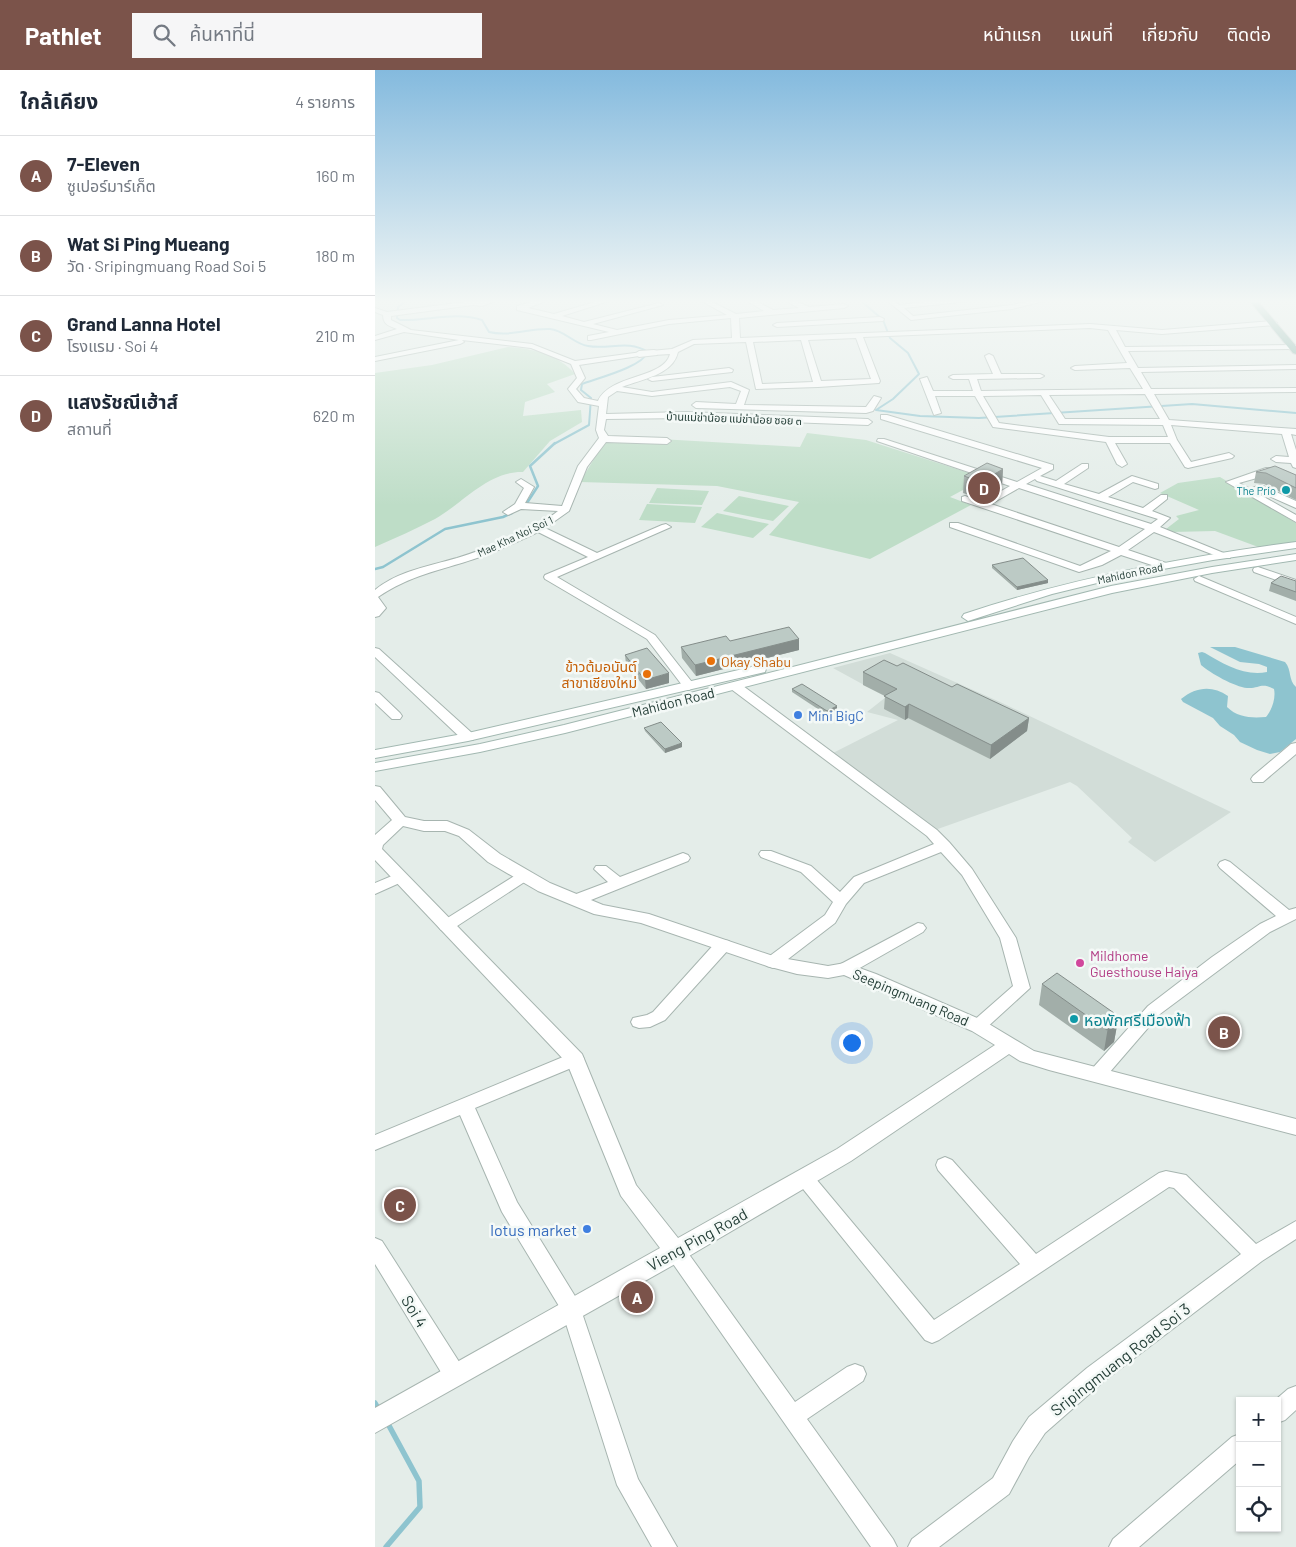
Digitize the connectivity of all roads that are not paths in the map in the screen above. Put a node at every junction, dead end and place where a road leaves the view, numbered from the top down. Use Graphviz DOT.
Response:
graph roads {
  1 [pos="576,368"];
  2 [pos="665,368"];
  3 [pos="755,368"];
  4 [pos="812,368"];
  5 [pos="871,368"];
  6 [pos="994,368"];
  7 [pos="1075,368"];
  8 [pos="1134,368"];
  9 [pos="1146,368"];
  10 [pos="729,370"];
  11 [pos="972,376"];
  12 [pos="998,376"];
  13 [pos="1040,376"];
  14 [pos="953,377"];
  15 [pos="924,379"];
  16 [pos="633,380"];
  17 [pos="817,384"];
  18 [pos="615,388"];
  19 [pos="702,389"];
  20 [pos="1296,390"];
  21 [pos="1148,392"];
  22 [pos="660,393"];
  23 [pos="929,394"];
  24 [pos="978,394"];
  25 [pos="1044,394"];
  26 [pos="785,398"];
  27 [pos="877,398"];
  28 [pos="828,400"];
  29 [pos="604,403"];
  30 [pos="695,405"];
  31 [pos="739,407"];
  32 [pos="782,409"];
  33 [pos="826,411"];
  34 [pos="648,413"];
  35 [pos="691,413"];
  36 [pos="937,413"];
  37 [pos="601,417"];
  38 [pos="883,417"];
  39 [pos="868,422"];
  40 [pos="1166,422"];
  41 [pos="1286,431"];
  42 [pos="1296,432"];
  43 [pos="603,439"];
  44 [pos="1109,440"];
  45 [pos="1173,440"];
  46 [pos="667,441"];
  47 [pos="881,441"];
  48 [pos="1229,456"];
  49 [pos="1276,459"];
  50 [pos="1294,463"];
  51 [pos="1122,464"];
  52 [pos="1085,466"];
  53 [pos="1040,479"];
  54 [pos="521,482"];
  55 [pos="1296,482"];
  56 [pos="1057,484"];
  57 [pos="1018,485"];
  58 [pos="1155,486"];
  59 [pos="1250,493"];
  60 [pos="1102,497"];
  61 [pos="1164,497"];
  62 [pos="965,499"];
  63 [pos="1294,504"];
  64 [pos="983,505"];
  65 [pos="523,506"];
  66 [pos="566,508"];
  67 [pos="1276,508"];
  68 [pos="1145,511"];
  69 [pos="509,512"];
  70 [pos="1296,519"];
  71 [pos="954,525"];
  72 [pos="538,528"];
  73 [pos="666,528"];
  74 [pos="1152,528"];
  75 [pos="1296,545"];
  76 [pos="1121,550"];
  77 [pos="1296,552"];
  78 [pos="1226,556"];
  79 [pos="597,557"];
  80 [pos="1296,557"];
  81 [pos="1296,564"];
  82 [pos="1165,566"];
  83 [pos="1259,570"];
  84 [pos="1199,579"];
  85 [pos="1296,584"];
  86 [pos="1108,588"];
  87 [pos="375,595"];
  88 [pos="375,600"];
  89 [pos="377,617"];
  90 [pos="1294,618"];
  91 [pos="968,621"];
  92 [pos="375,651"];
  93 [pos="689,686"];
  94 [pos="735,686"];
  95 [pos="375,697"];
  96 [pos="396,716"];
  97 [pos="468,737"];
  98 [pos="1296,748"];
  99 [pos="375,754"];
  100 [pos="375,767"];
  101 [pos="1258,780"];
  102 [pos="375,790"];
  103 [pos="400,821"];
  104 [pos="944,845"];
  105 [pos="375,847"];
  106 [pos="375,851"];
  107 [pos="766,854"];
  108 [pos="683,858"];
  109 [pos="1225,865"];
  110 [pos="601,869"];
  111 [pos="524,876"];
  112 [pos="399,878"];
  113 [pos="618,883"];
  114 [pos="375,888"];
  115 [pos="575,900"];
  116 [pos="841,901"];
  117 [pos="1291,914"];
  118 [pos="446,926"];
  119 [pos="918,928"];
  120 [pos="723,945"];
  121 [pos="773,962"];
  122 [pos="845,969"];
  123 [pos="639,1022"];
  124 [pos="978,1026"];
  125 [pos="1010,1044"];
  126 [pos="575,1059"];
  127 [pos="1097,1075"];
  128 [pos="465,1105"];
  129 [pos="1296,1127"];
  130 [pos="375,1143"];
  131 [pos="945,1165"];
  132 [pos="804,1179"];
  133 [pos="1296,1229"];
  134 [pos="375,1247"];
  135 [pos="675,1252"];
  136 [pos="1255,1255"];
  137 [pos="1034,1265"];
  138 [pos="571,1308"];
  139 [pos="855,1374"];
  140 [pos="455,1375"];
  141 [pos="1296,1396"];
  142 [pos="1281,1409"];
  143 [pos="792,1416"];
  144 [pos="376,1421"];
  145 [pos="1236,1448"];
  146 [pos="665,1547"];
  147 [pos="885,1547"];
  148 [pos="920,1547"];
  149 [pos="1121,1547"];
  1 -- 29 [label="street"];
  2 -- 16 [label="street"];
  3 -- 17 [label="street"];
  4 -- 17 [label="street"];
  5 -- 17 [label="street"];
  6 -- 12 [label="street"];
  7 -- 8 [label="street"];
  8 -- 9 [label="street"];
  8 -- 21 [label="street"];
  10 -- 16 [label="street"];
  11 -- 12 [label="street"];
  11 -- 14 [label="street"];
  11 -- 24 [label="street"];
  12 -- 13 [label="street"];
  15 -- 23 [label="street"];
  16 -- 18 [label="street"];
  18 -- 22 [label="street"];
  18 -- 29 [label="street"];
  19 -- 22 [label="street"];
  19 -- 30 [label="street"];
  19 -- 31 [label="street"];
  20 -- 21 [label="street"];
  21 -- 25 [label="street"];
  21 -- 40 [label="street"];
  22 -- 34 [label="street"];
  23 -- 24 [label="street"];
  23 -- 36 [label="street"];
  24 -- 25 [label="street"];
  24 -- 44 [label="street"];
  25 -- 40 [label="street"];
  26 -- 32 [label="street"];
  27 -- 33 [label="street"];
  28 -- 33 [label="street"];
  29 -- 37 [label="street"];
  30 -- 31 [label="street"];
  30 -- 35 [label="street"];
  31 -- 32 [label="street"];
  32 -- 33 [label="street"];
  37 -- 39 [label="street, บ้านแม่ข่าน้อย แม่ข่าน้อย ซอย ๓"];
  37 -- 43 [label="street"];
  38 -- 57 [label="street"];
  40 -- 41 [label="street"];
  40 -- 45 [label="street"];
  41 -- 42 [label="street"];
  41 -- 50 [label="street"];
  43 -- 46 [label="street"];
  43 -- 66 [label="street, Mae Kha Noi Soi 1"];
  44 -- 45 [label="street"];
  44 -- 51 [label="street"];
  45 -- 48 [label="street"];
  47 -- 57 [label="street"];
  49 -- 50 [label="street"];
  52 -- 56 [label="street"];
  53 -- 56 [label="street"];
  54 -- 65 [label="street"];
  55 -- 59 [label="street"];
  56 -- 60 [label="street"];
  57 -- 64 [label="street"];
  57 -- 74 [label="street"];
  58 -- 60 [label="street"];
  59 -- 63 [label="street"];
  59 -- 67 [label="street"];
  60 -- 68 [label="street"];
  61 -- 68 [label="street"];
  62 -- 64 [label="street"];
  63 -- 67 [label="street"];
  64 -- 76 [label="street"];
  65 -- 66 [label="street"];
  65 -- 69 [label="street"];
  66 -- 72 [label="street, Mae Kha Noi Soi 1"];
  67 -- 70 [label="street"];
  68 -- 74 [label="street"];
  71 -- 76 [label="street"];
  72 -- 79 [label="street"];
  72 -- 87 [label="street, Mae Kha Noi Soi 1"];
  73 -- 79 [label="street"];
  74 -- 76 [label="street"];
  74 -- 78 [label="street"];
  75 -- 78 [label="main road, Mahidon Road"];
  76 -- 82 [label="street"];
  77 -- 86 [label="main road, Mahidon Road"];
  78 -- 82 [label="main road, Mahidon Road"];
  79 -- 93 [label="street"];
  80 -- 86 [label="main road, Mahidon Road"];
  81 -- 83 [label="main road, Mahidon Road"];
  82 -- 91 [label="main road, Mahidon Road"];
  83 -- 84 [label="main road, Mahidon Road"];
  83 -- 85 [label="street"];
  84 -- 90 [label="street"];
  84 -- 91 [label="main road, Mahidon Road"];
  86 -- 91 [label="main road, Mahidon Road"];
  88 -- 89 [label="street"];
  91 -- 93 [label="main road, Mahidon Road"];
  91 -- 94 [label="main road, Mahidon Road"];
  92 -- 97 [label="street"];
  93 -- 97 [label="main road, Mahidon Road"];
  94 -- 100 [label="main road, Mahidon Road"];
  94 -- 104 [label="street"];
  95 -- 96 [label="street"];
  97 -- 99 [label="main road, Mahidon Road"];
  98 -- 101 [label="street"];
  102 -- 103 [label="main road"];
  103 -- 105 [label="main road"];
  103 -- 111 [label="main road, Seepingmuang Road"];
  104 -- 116 [label="street"];
  104 -- 124 [label="street"];
  106 -- 112 [label="main road"];
  107 -- 116 [label="street"];
  108 -- 113 [label="street"];
  109 -- 117 [label="street"];
  110 -- 113 [label="street"];
  111 -- 115 [label="main road, Seepingmuang Road"];
  111 -- 118 [label="street"];
  112 -- 114 [label="street"];
  112 -- 118 [label="main road"];
  113 -- 115 [label="street"];
  115 -- 120 [label="main road, Seepingmuang Road"];
  116 -- 121 [label="street"];
  117 -- 127 [label="street"];
  118 -- 126 [label="main road"];
  119 -- 122 [label="street"];
  120 -- 121 [label="main road, Seepingmuang Road"];
  120 -- 123 [label="street"];
  121 -- 122 [label="main road, Seepingmuang Road"];
  122 -- 124 [label="main road, Seepingmuang Road"];
  124 -- 125 [label="main road, Seepingmuang Road"];
  125 -- 127 [label="main road, Seepingmuang Road"];
  125 -- 132 [label="main road, Vieng Ping Road"];
  126 -- 128 [label="street"];
  126 -- 135 [label="main road"];
  127 -- 129 [label="main road, Seepingmuang Road"];
  128 -- 130 [label="street"];
  128 -- 138 [label="street"];
  131 -- 137 [label="street"];
  132 -- 135 [label="main road, Vieng Ping Road"];
  132 -- 137 [label="street"];
  133 -- 136 [label="street, Sripingmuang Road Soi 3"];
  134 -- 140 [label="street, Soi 4"];
  135 -- 138 [label="main road, Vieng Ping Road"];
  135 -- 143 [label="street"];
  136 -- 137 [label="street"];
  136 -- 148 [label="street, Sripingmuang Road Soi 3"];
  138 -- 140 [label="main road, Vieng Ping Road"];
  138 -- 146 [label="street"];
  139 -- 143 [label="street"];
  140 -- 144 [label="main road, Vieng Ping Road"];
  141 -- 142 [label="street"];
  143 -- 147 [label="street"];
  145 -- 149 [label="street"];
}
